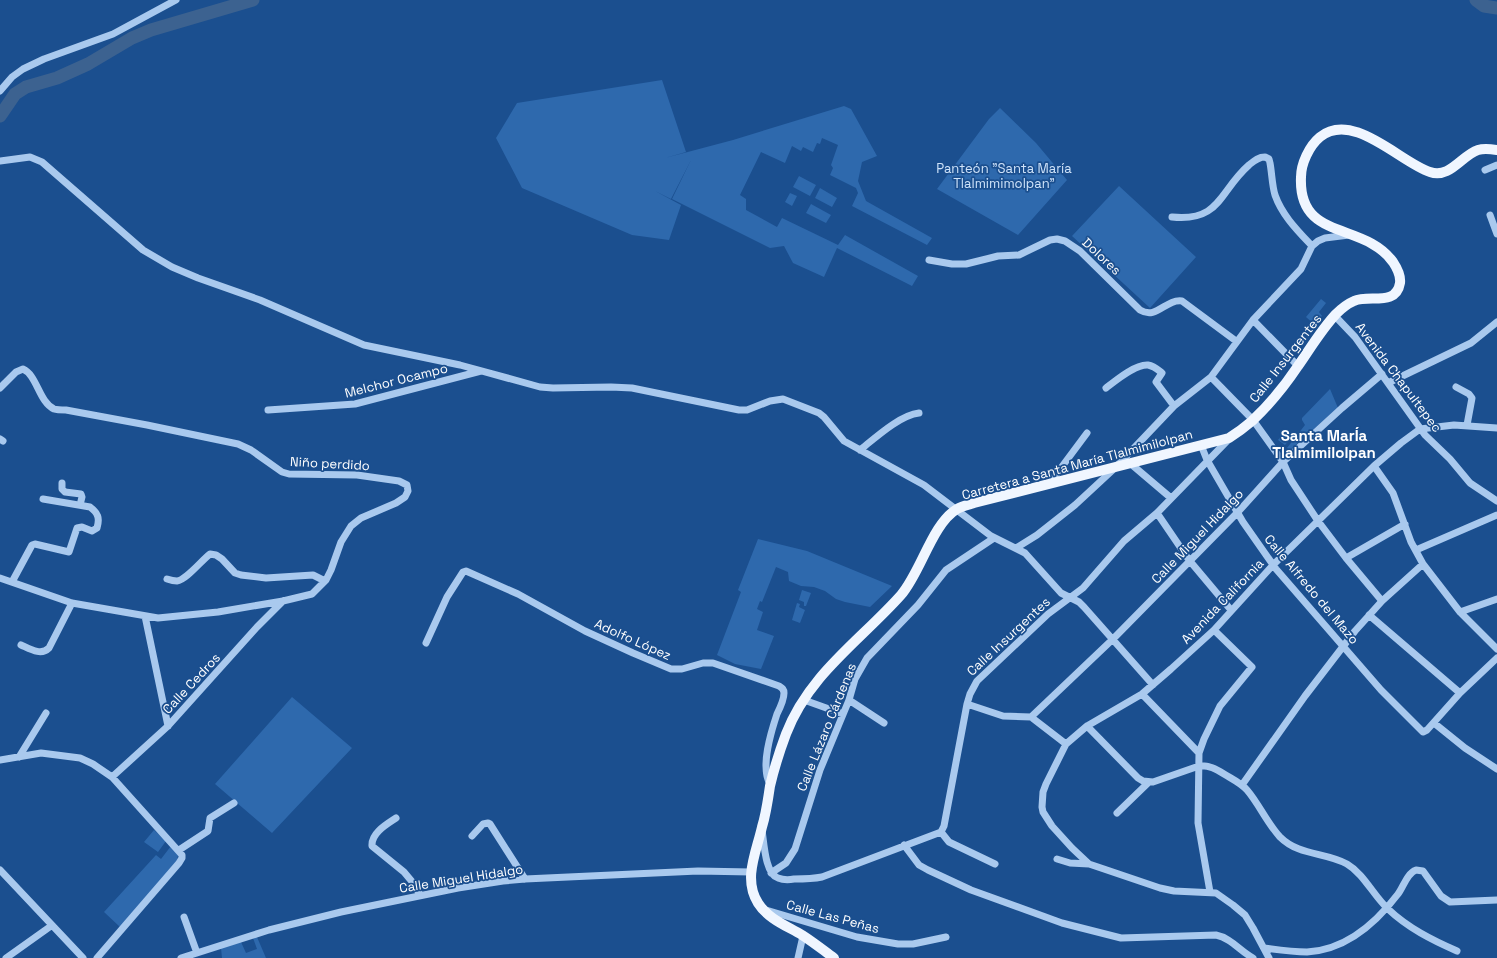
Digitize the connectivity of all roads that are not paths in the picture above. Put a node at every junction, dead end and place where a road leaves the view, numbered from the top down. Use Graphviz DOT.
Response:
graph roads {
  1 [pos="176,0"];
  2 [pos="0,91"];
  3 [pos="1497,150"];
  4 [pos="0,161"];
  5 [pos="1497,165"];
  6 [pos="1485,170"];
  7 [pos="1490,215"];
  8 [pos="1172,217"];
  9 [pos="1497,234"];
  10 [pos="1353,235"];
  11 [pos="1312,246"];
  12 [pos="930,260"];
  13 [pos="1335,316"];
  14 [pos="1253,320"];
  15 [pos="1497,322"];
  16 [pos="1236,341"];
  17 [pos="1298,366"];
  18 [pos="481,371"];
  19 [pos="1382,374"];
  20 [pos="1211,377"];
  21 [pos="1388,383"];
  22 [pos="1456,387"];
  23 [pos="0,388"];
  24 [pos="1106,388"];
  25 [pos="1174,406"];
  26 [pos="268,410"];
  27 [pos="919,413"];
  28 [pos="1252,420"];
  29 [pos="1468,425"];
  30 [pos="1497,428"];
  31 [pos="1420,429"];
  32 [pos="1087,433"];
  33 [pos="1229,438"];
  34 [pos="1202,445"];
  35 [pos="860,450"];
  36 [pos="1207,460"];
  37 [pos="1283,462"];
  38 [pos="1131,464"];
  39 [pos="1374,466"];
  40 [pos="1116,467"];
  41 [pos="62,483"];
  42 [pos="1049,484"];
  43 [pos="1171,498"];
  44 [pos="43,499"];
  45 [pos="1497,501"];
  46 [pos="80,505"];
  47 [pos="956,509"];
  48 [pos="1238,512"];
  49 [pos="1157,513"];
  50 [pos="1497,515"];
  51 [pos="1318,521"];
  52 [pos="1405,524"];
  53 [pos="994,538"];
  54 [pos="1016,548"];
  55 [pos="1416,550"];
  56 [pos="1346,558"];
  57 [pos="1189,560"];
  58 [pos="1423,564"];
  59 [pos="1273,565"];
  60 [pos="0,578"];
  61 [pos="167,579"];
  62 [pos="325,581"];
  63 [pos="12,582"];
  64 [pos="1070,598"];
  65 [pos="1497,599"];
  66 [pos="283,601"];
  67 [pos="1382,601"];
  68 [pos="72,603"];
  69 [pos="1231,610"];
  70 [pos="1460,612"];
  71 [pos="145,616"];
  72 [pos="1369,616"];
  73 [pos="1214,630"];
  74 [pos="1113,639"];
  75 [pos="426,643"];
  76 [pos="21,645"];
  77 [pos="1344,646"];
  78 [pos="1497,649"];
  79 [pos="1497,658"];
  80 [pos="1153,685"];
  81 [pos="1460,693"];
  82 [pos="1142,694"];
  83 [pos="804,700"];
  84 [pos="849,700"];
  85 [pos="967,704"];
  86 [pos="46,713"];
  87 [pos="843,714"];
  88 [pos="1031,717"];
  89 [pos="884,723"];
  90 [pos="1434,723"];
  91 [pos="168,726"];
  92 [pos="1087,726"];
  93 [pos="1066,744"];
  94 [pos="1199,752"];
  95 [pos="19,757"];
  96 [pos="0,760"];
  97 [pos="1199,766"];
  98 [pos="1497,769"];
  99 [pos="112,776"];
  100 [pos="1149,782"];
  101 [pos="770,784"];
  102 [pos="1242,785"];
  103 [pos="234,803"];
  104 [pos="1117,814"];
  105 [pos="396,818"];
  106 [pos="762,828"];
  107 [pos="941,832"];
  108 [pos="472,836"];
  109 [pos="904,845"];
  110 [pos="181,852"];
  111 [pos="1057,859"];
  112 [pos="995,864"];
  113 [pos="1089,864"];
  114 [pos="0,870"];
  115 [pos="751,872"];
  116 [pos="771,873"];
  117 [pos="525,879"];
  118 [pos="1210,892"];
  119 [pos="420,895"];
  120 [pos="1497,900"];
  121 [pos="1387,908"];
  122 [pos="762,909"];
  123 [pos="184,917"];
  124 [pos="51,926"];
  125 [pos="803,936"];
  126 [pos="946,937"];
  127 [pos="1264,948"];
  128 [pos="1457,951"];
  129 [pos="197,953"];
  130 [pos="6,958"];
  131 [pos="83,958"];
  132 [pos="97,958"];
  133 [pos="181,958"];
  134 [pos="798,958"];
  135 [pos="834,958"];
  136 [pos="1253,958"];
  137 [pos="1269,958"];
  1 -- 2 [label="street"];
  3 -- 10 [label="main road, Calle Insurgentes"];
  4 -- 18 [label="street"];
  5 -- 6 [label="street"];
  7 -- 9 [label="street"];
  8 -- 11 [label="street"];
  10 -- 11 [label="street"];
  10 -- 13 [label="main road, Calle Insurgentes"];
  11 -- 14 [label="street"];
  12 -- 16 [label="street, Dolores"];
  13 -- 17 [label="main road, Calle Insurgentes"];
  13 -- 19 [label="street, Avenida Chapultepec"];
  14 -- 16 [label="street"];
  14 -- 17 [label="street"];
  15 -- 21 [label="street"];
  16 -- 20 [label="street"];
  17 -- 28 [label="main road, Calle Insurgentes"];
  18 -- 26 [label="street, Melchor Ocampo"];
  18 -- 35 [label="street"];
  19 -- 21 [label="street, Avenida Chapultepec"];
  19 -- 37 [label="street, Calle Miguel Hidalgo"];
  20 -- 25 [label="street"];
  20 -- 28 [label="street"];
  21 -- 31 [label="street, Avenida Chapultepec"];
  22 -- 29 [label="street"];
  23 -- 62 [label="street, Niño perdido"];
  24 -- 25 [label="street"];
  25 -- 40 [label="street"];
  27 -- 35 [label="street"];
  28 -- 33 [label="main road, Calle Insurgentes"];
  28 -- 37 [label="street"];
  29 -- 30 [label="street"];
  29 -- 31 [label="street"];
  31 -- 39 [label="street, Avenida California"];
  31 -- 45 [label="street, Avenida Chapultepec"];
  32 -- 42 [label="street"];
  33 -- 34 [label="main road, Carretera a Santa María Tlalmimilolpan"];
  33 -- 36 [label="street, Calle Insurgentes"];
  34 -- 36 [label="street, Calle Alfredo del Mazo"];
  34 -- 38 [label="main road, Carretera a Santa María Tlalmimilolpan"];
  35 -- 47 [label="street"];
  36 -- 43 [label="street, Calle Insurgentes"];
  36 -- 48 [label="street, Calle Alfredo del Mazo"];
  37 -- 48 [label="street, Calle Miguel Hidalgo"];
  37 -- 51 [label="street"];
  38 -- 40 [label="main road, Carretera a Santa María Tlalmimilolpan"];
  38 -- 43 [label="street"];
  39 -- 51 [label="street, Avenida California"];
  39 -- 52 [label="street"];
  40 -- 42 [label="main road, Carretera a Santa María Tlalmimilolpan"];
  40 -- 54 [label="street"];
  41 -- 46 [label="street"];
  42 -- 47 [label="main road, Carretera a Santa María Tlalmimilolpan"];
  43 -- 49 [label="street, Calle Insurgentes"];
  44 -- 46 [label="street"];
  46 -- 63 [label="street"];
  47 -- 53 [label="street"];
  47 -- 83 [label="main road, Carretera a Santa María Tlalmimilolpan"];
  48 -- 57 [label="street, Calle Miguel Hidalgo"];
  48 -- 59 [label="street, Calle Alfredo del Mazo"];
  49 -- 57 [label="street"];
  49 -- 64 [label="street, Calle Insurgentes"];
  50 -- 55 [label="street"];
  51 -- 56 [label="street"];
  51 -- 59 [label="street, Avenida California"];
  52 -- 55 [label="street"];
  52 -- 56 [label="street"];
  53 -- 54 [label="street"];
  53 -- 84 [label="street, Calle Lázaro Cárdenas"];
  54 -- 64 [label="street"];
  55 -- 58 [label="street"];
  56 -- 67 [label="street"];
  57 -- 69 [label="street"];
  57 -- 74 [label="street, Calle Miguel Hidalgo"];
  58 -- 67 [label="street"];
  58 -- 70 [label="street"];
  59 -- 69 [label="street, Avenida California"];
  59 -- 77 [label="street, Calle Alfredo del Mazo"];
  60 -- 63 [label="street"];
  61 -- 62 [label="street"];
  62 -- 66 [label="street, Niño perdido"];
  63 -- 68 [label="street"];
  64 -- 74 [label="street"];
  64 -- 85 [label="street, Calle Insurgentes"];
  65 -- 70 [label="street"];
  66 -- 71 [label="street"];
  66 -- 91 [label="street, Calle Cedros"];
  67 -- 72 [label="street"];
  68 -- 71 [label="street"];
  68 -- 76 [label="street"];
  69 -- 73 [label="street, Avenida California"];
  70 -- 78 [label="street"];
  71 -- 91 [label="street"];
  72 -- 77 [label="street"];
  72 -- 81 [label="street"];
  73 -- 80 [label="street, Avenida California"];
  73 -- 94 [label="street"];
  74 -- 80 [label="street"];
  74 -- 88 [label="street, Calle Miguel Hidalgo"];
  75 -- 101 [label="street, Adolfo López"];
  77 -- 90 [label="street, Calle Alfredo del Mazo"];
  77 -- 102 [label="street"];
  79 -- 81 [label="street"];
  80 -- 82 [label="street, Avenida California"];
  81 -- 90 [label="street"];
  82 -- 92 [label="street, Avenida California"];
  82 -- 94 [label="street"];
  83 -- 87 [label="street"];
  83 -- 101 [label="main road, Carretera a Santa María Tlalmimilolpan"];
  84 -- 87 [label="street, Calle Lázaro Cárdenas"];
  84 -- 89 [label="street"];
  85 -- 88 [label="street"];
  85 -- 107 [label="street, Calle Insurgentes"];
  86 -- 95 [label="street"];
  87 -- 116 [label="street, Calle Lázaro Cárdenas"];
  88 -- 93 [label="street"];
  90 -- 98 [label="street"];
  91 -- 99 [label="street, Calle Cedros"];
  92 -- 93 [label="street, Avenida California"];
  92 -- 100 [label="street"];
  93 -- 113 [label="street, Avenida California"];
  94 -- 97 [label="street"];
  95 -- 96 [label="street"];
  95 -- 99 [label="street"];
  97 -- 100 [label="street"];
  97 -- 102 [label="street"];
  97 -- 118 [label="street"];
  99 -- 110 [label="street"];
  100 -- 104 [label="street"];
  101 -- 106 [label="main road, Carretera a Santa María Tlalmimilolpan"];
  102 -- 121 [label="street"];
  103 -- 110 [label="street"];
  105 -- 119 [label="street"];
  106 -- 115 [label="main road, Carretera a Santa María Tlalmimilolpan"];
  106 -- 116 [label="street"];
  107 -- 109 [label="street"];
  107 -- 112 [label="street"];
  108 -- 117 [label="street"];
  109 -- 116 [label="street"];
  109 -- 136 [label="street"];
  110 -- 132 [label="street"];
  111 -- 113 [label="street"];
  113 -- 118 [label="street, Avenida California"];
  114 -- 124 [label="street"];
  115 -- 117 [label="street, Calle Miguel Hidalgo"];
  115 -- 122 [label="main road, Carretera a Santa María Tlalmimilolpan"];
  117 -- 119 [label="street, Calle Miguel Hidalgo"];
  118 -- 127 [label="street, Avenida California"];
  119 -- 129 [label="street, Calle Miguel Hidalgo"];
  120 -- 121 [label="street"];
  121 -- 127 [label="street"];
  121 -- 128 [label="street"];
  122 -- 125 [label="main road, Carretera a Santa María Tlalmimilolpan"];
  122 -- 126 [label="street, Calle Las Peñas"];
  123 -- 129 [label="street"];
  124 -- 130 [label="street"];
  124 -- 131 [label="street"];
  125 -- 134 [label="street"];
  125 -- 135 [label="main road, Carretera a Santa María Tlalmimilolpan"];
  127 -- 137 [label="street, Avenida California"];
  129 -- 133 [label="street, Calle Miguel Hidalgo"];
}
